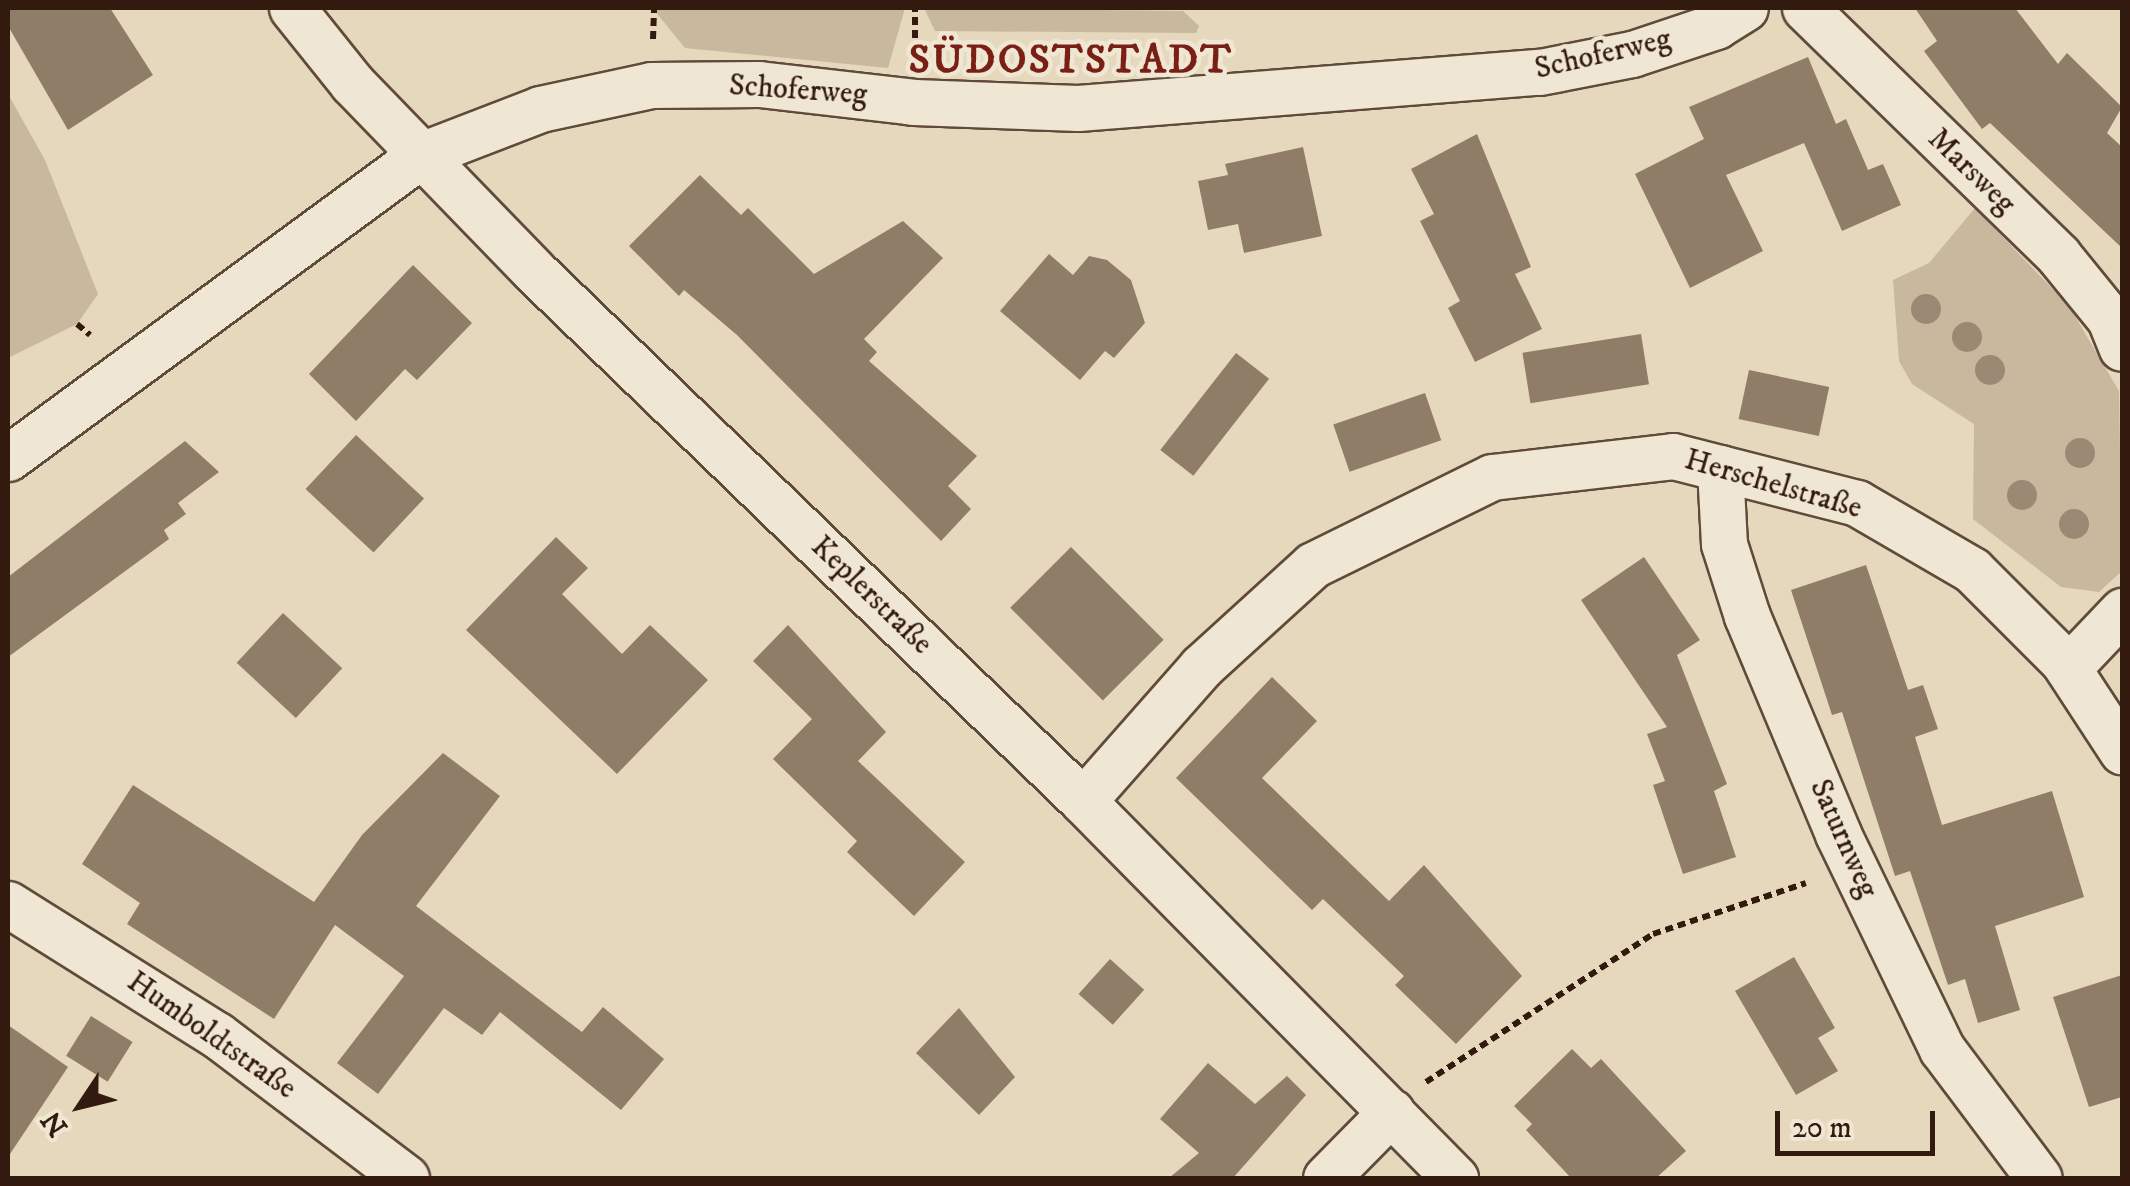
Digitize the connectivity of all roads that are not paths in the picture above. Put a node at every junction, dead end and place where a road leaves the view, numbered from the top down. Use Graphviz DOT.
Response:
graph roads {
  1 [pos="292,8"];
  2 [pos="1745,8"];
  3 [pos="1806,8"];
  4 [pos="421,155"];
  5 [pos="2122,348"];
  6 [pos="8,458"];
  7 [pos="1720,468"];
  8 [pos="2122,611"];
  9 [pos="2068,668"];
  10 [pos="2122,752"];
  11 [pos="1084,801"];
  12 [pos="8,904"];
  13 [pos="1387,1108"];
  14 [pos="406,1178"];
  15 [pos="1326,1178"];
  16 [pos="1455,1178"];
  17 [pos="2039,1178"];
  1 -- 4 [label="street, Keplerstraße"];
  2 -- 4 [label="street, Schoferweg"];
  3 -- 5 [label="street, Marsweg"];
  4 -- 6 [label="street, Schoferweg"];
  4 -- 11 [label="street, Keplerstraße"];
  7 -- 9 [label="street, Herschelstraße"];
  7 -- 11 [label="street, Herschelstraße"];
  7 -- 17 [label="street, Saturnweg"];
  8 -- 9 [label="street"];
  9 -- 10 [label="street, Herschelstraße"];
  11 -- 13 [label="street, Keplerstraße"];
  12 -- 14 [label="street, Humboldtstraße"];
  13 -- 15 [label="street"];
  13 -- 16 [label="street, Keplerstraße"];
}
